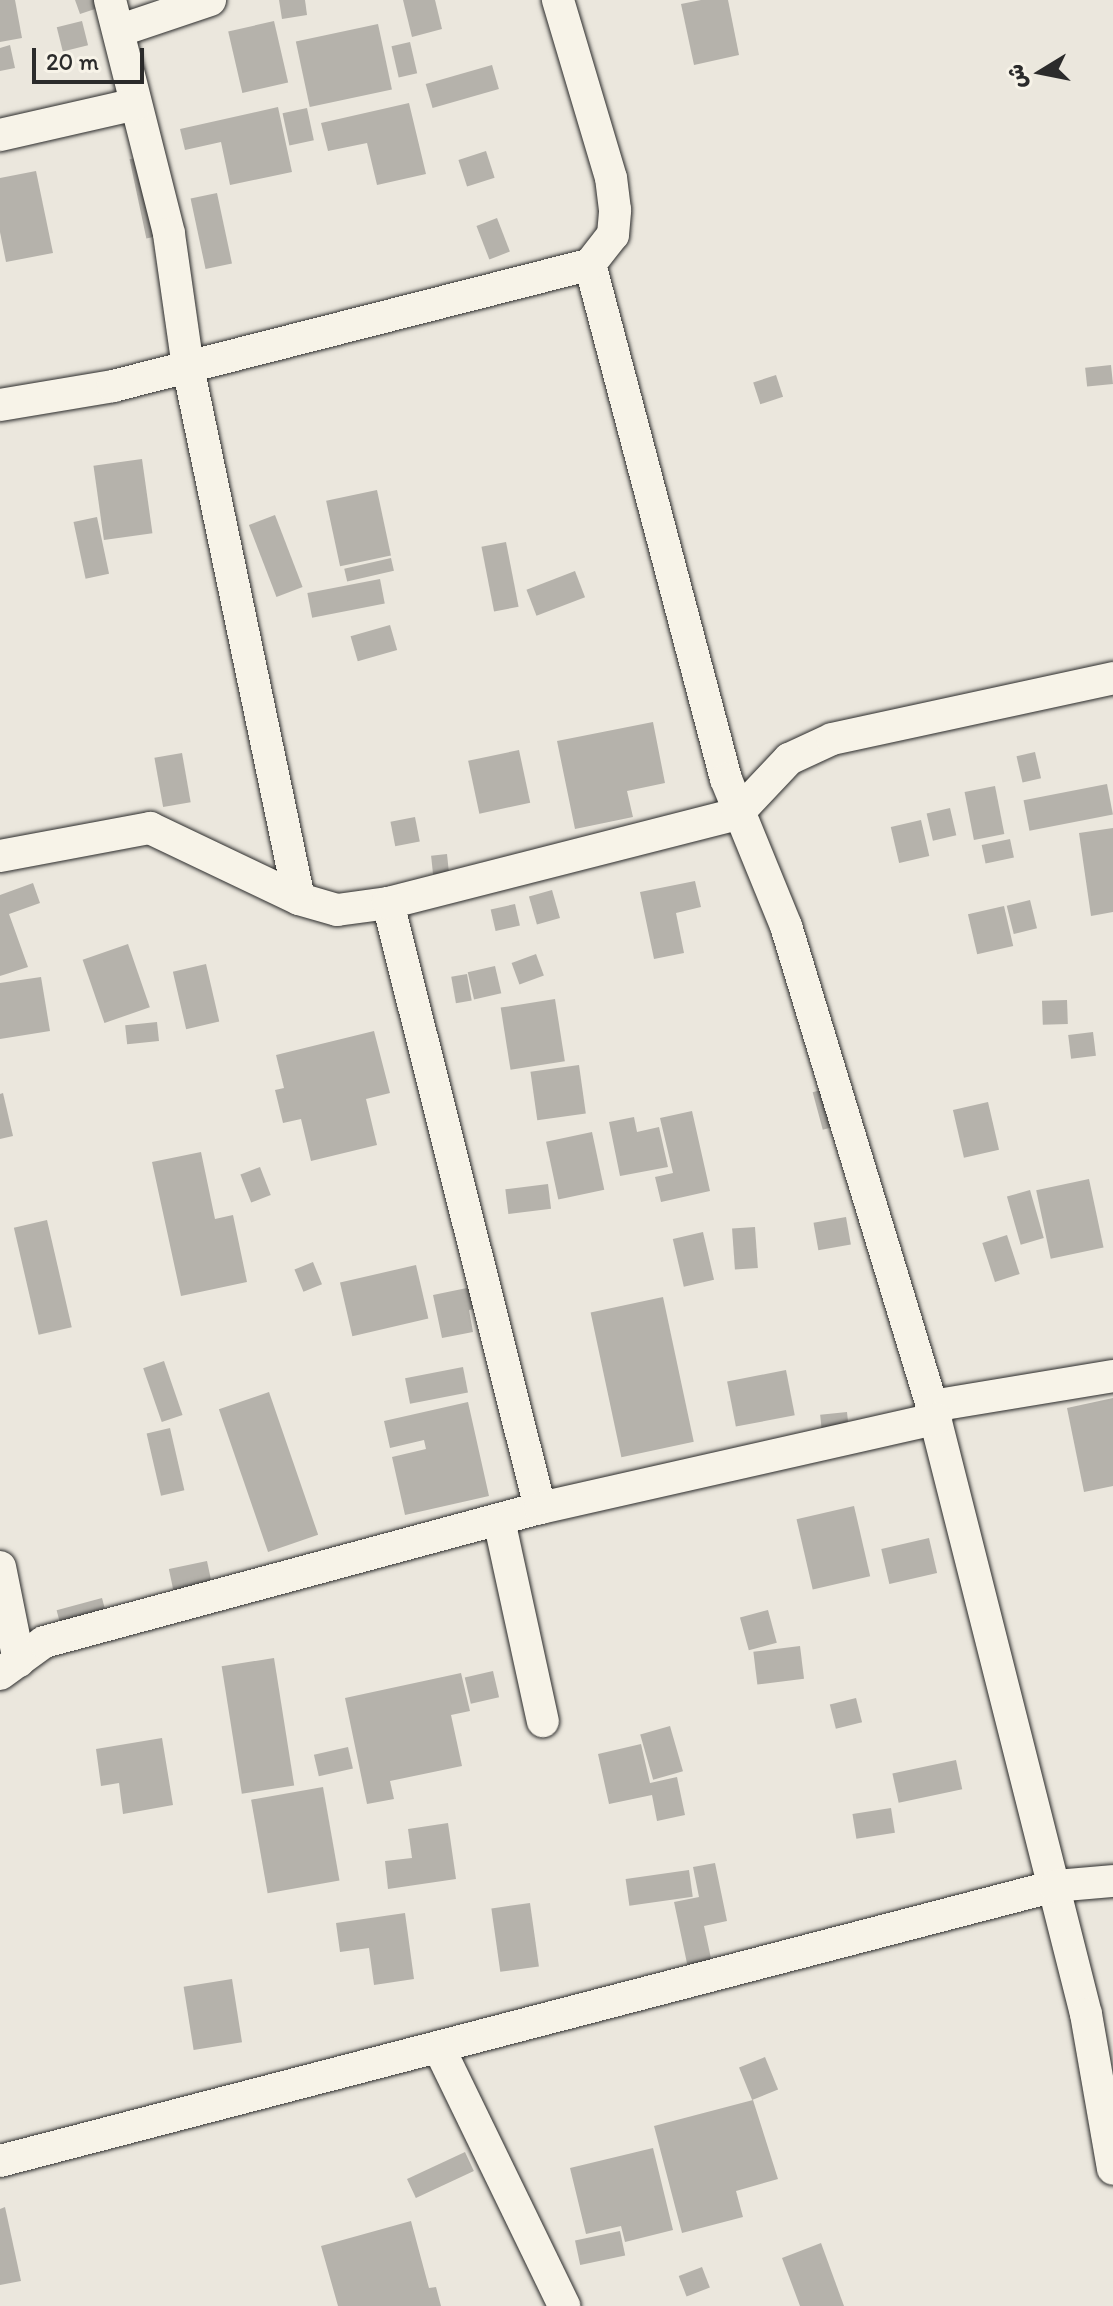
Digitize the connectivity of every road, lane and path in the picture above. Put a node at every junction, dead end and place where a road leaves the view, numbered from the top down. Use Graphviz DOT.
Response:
graph roads {
  1 [pos="110,0"];
  2 [pos="210,0"];
  3 [pos="558,0"];
  4 [pos="121,30"];
  5 [pos="136,104"];
  6 [pos="0,135"];
  7 [pos="590,264"];
  8 [pos="188,367"];
  9 [pos="0,405"];
  10 [pos="1113,678"];
  11 [pos="737,814"];
  12 [pos="0,856"];
  13 [pos="299,899"];
  14 [pos="388,903"];
  15 [pos="1113,1376"];
  16 [pos="934,1412"];
  17 [pos="540,1508"];
  18 [pos="499,1520"];
  19 [pos="0,1567"];
  20 [pos="10,1667"];
  21 [pos="543,1721"];
  22 [pos="1113,1881"];
  23 [pos="1055,1886"];
  24 [pos="439,2048"];
  25 [pos="0,2161"];
  26 [pos="1113,2169"];
  27 [pos="564,2306"];
  1 -- 4 [label="street"];
  2 -- 4 [label="street"];
  3 -- 7 [label="street"];
  4 -- 5 [label="street"];
  5 -- 6 [label="street"];
  5 -- 8 [label="street"];
  7 -- 8 [label="street"];
  7 -- 11 [label="street"];
  8 -- 9 [label="street"];
  8 -- 13 [label="street"];
  10 -- 11 [label="street"];
  11 -- 14 [label="street"];
  11 -- 16 [label="street"];
  12 -- 13 [label="street"];
  13 -- 14 [label="street"];
  14 -- 17 [label="street"];
  15 -- 16 [label="street"];
  16 -- 17 [label="street"];
  16 -- 23 [label="street"];
  17 -- 18 [label="street"];
  18 -- 20 [label="street"];
  18 -- 21 [label="street"];
  19 -- 20 [label="street"];
  22 -- 23 [label="street"];
  23 -- 24 [label="street"];
  23 -- 26 [label="street"];
  24 -- 25 [label="street"];
  24 -- 27 [label="street"];
}
